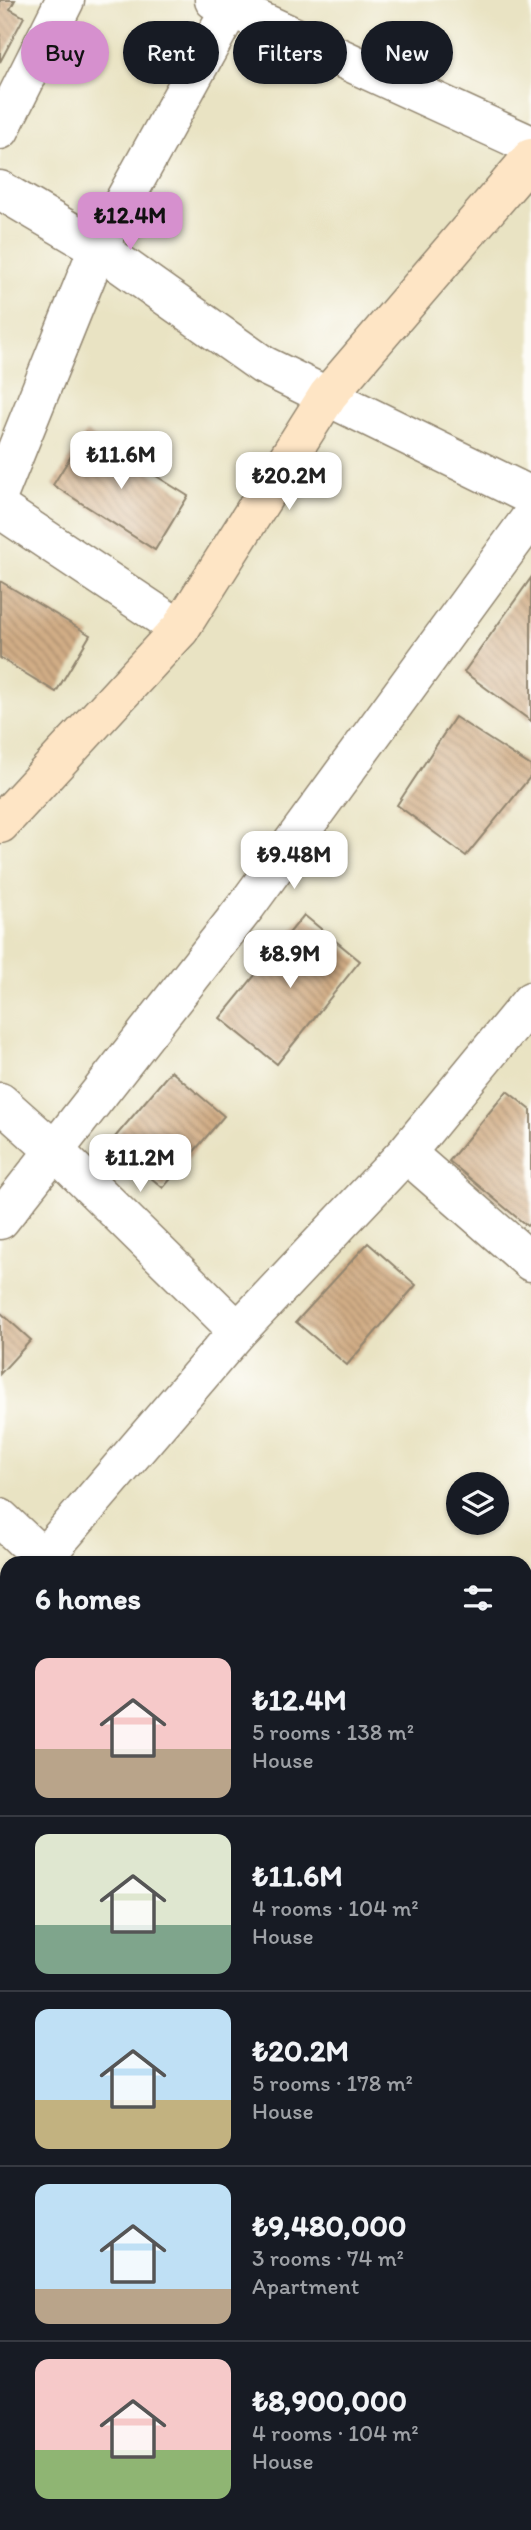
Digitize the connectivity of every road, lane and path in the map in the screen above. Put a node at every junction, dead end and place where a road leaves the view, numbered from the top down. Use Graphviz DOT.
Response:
graph roads {
  1 [pos="65,0"];
  2 [pos="227,2"];
  3 [pos="0,131"];
  4 [pos="531,145"];
  5 [pos="531,158"];
  6 [pos="0,190"];
  7 [pos="98,248"];
  8 [pos="328,395"];
  9 [pos="0,491"];
  10 [pos="531,496"];
  11 [pos="0,509"];
  12 [pos="531,517"];
  13 [pos="180,629"];
  14 [pos="0,824"];
  15 [pos="531,1001"];
  16 [pos="0,1102"];
  17 [pos="55,1151"];
  18 [pos="406,1153"];
  19 [pos="0,1220"];
  20 [pos="531,1262"];
  21 [pos="238,1331"];
  22 [pos="0,1518"];
  23 [pos="37,1556"];
  24 [pos="44,1556"];
  1 -- 3 [label="street"];
  2 -- 4 [label="street"];
  2 -- 7 [label="street"];
  5 -- 8 [label="street"];
  6 -- 7 [label="street"];
  7 -- 8 [label="street"];
  7 -- 9 [label="street"];
  8 -- 10 [label="street"];
  8 -- 13 [label="street"];
  11 -- 13 [label="street"];
  12 -- 17 [label="street"];
  13 -- 14 [label="street"];
  15 -- 18 [label="street"];
  16 -- 17 [label="street"];
  17 -- 19 [label="street"];
  17 -- 21 [label="street"];
  18 -- 20 [label="street"];
  18 -- 21 [label="street"];
  21 -- 24 [label="street"];
  22 -- 23 [label="street"];
}
